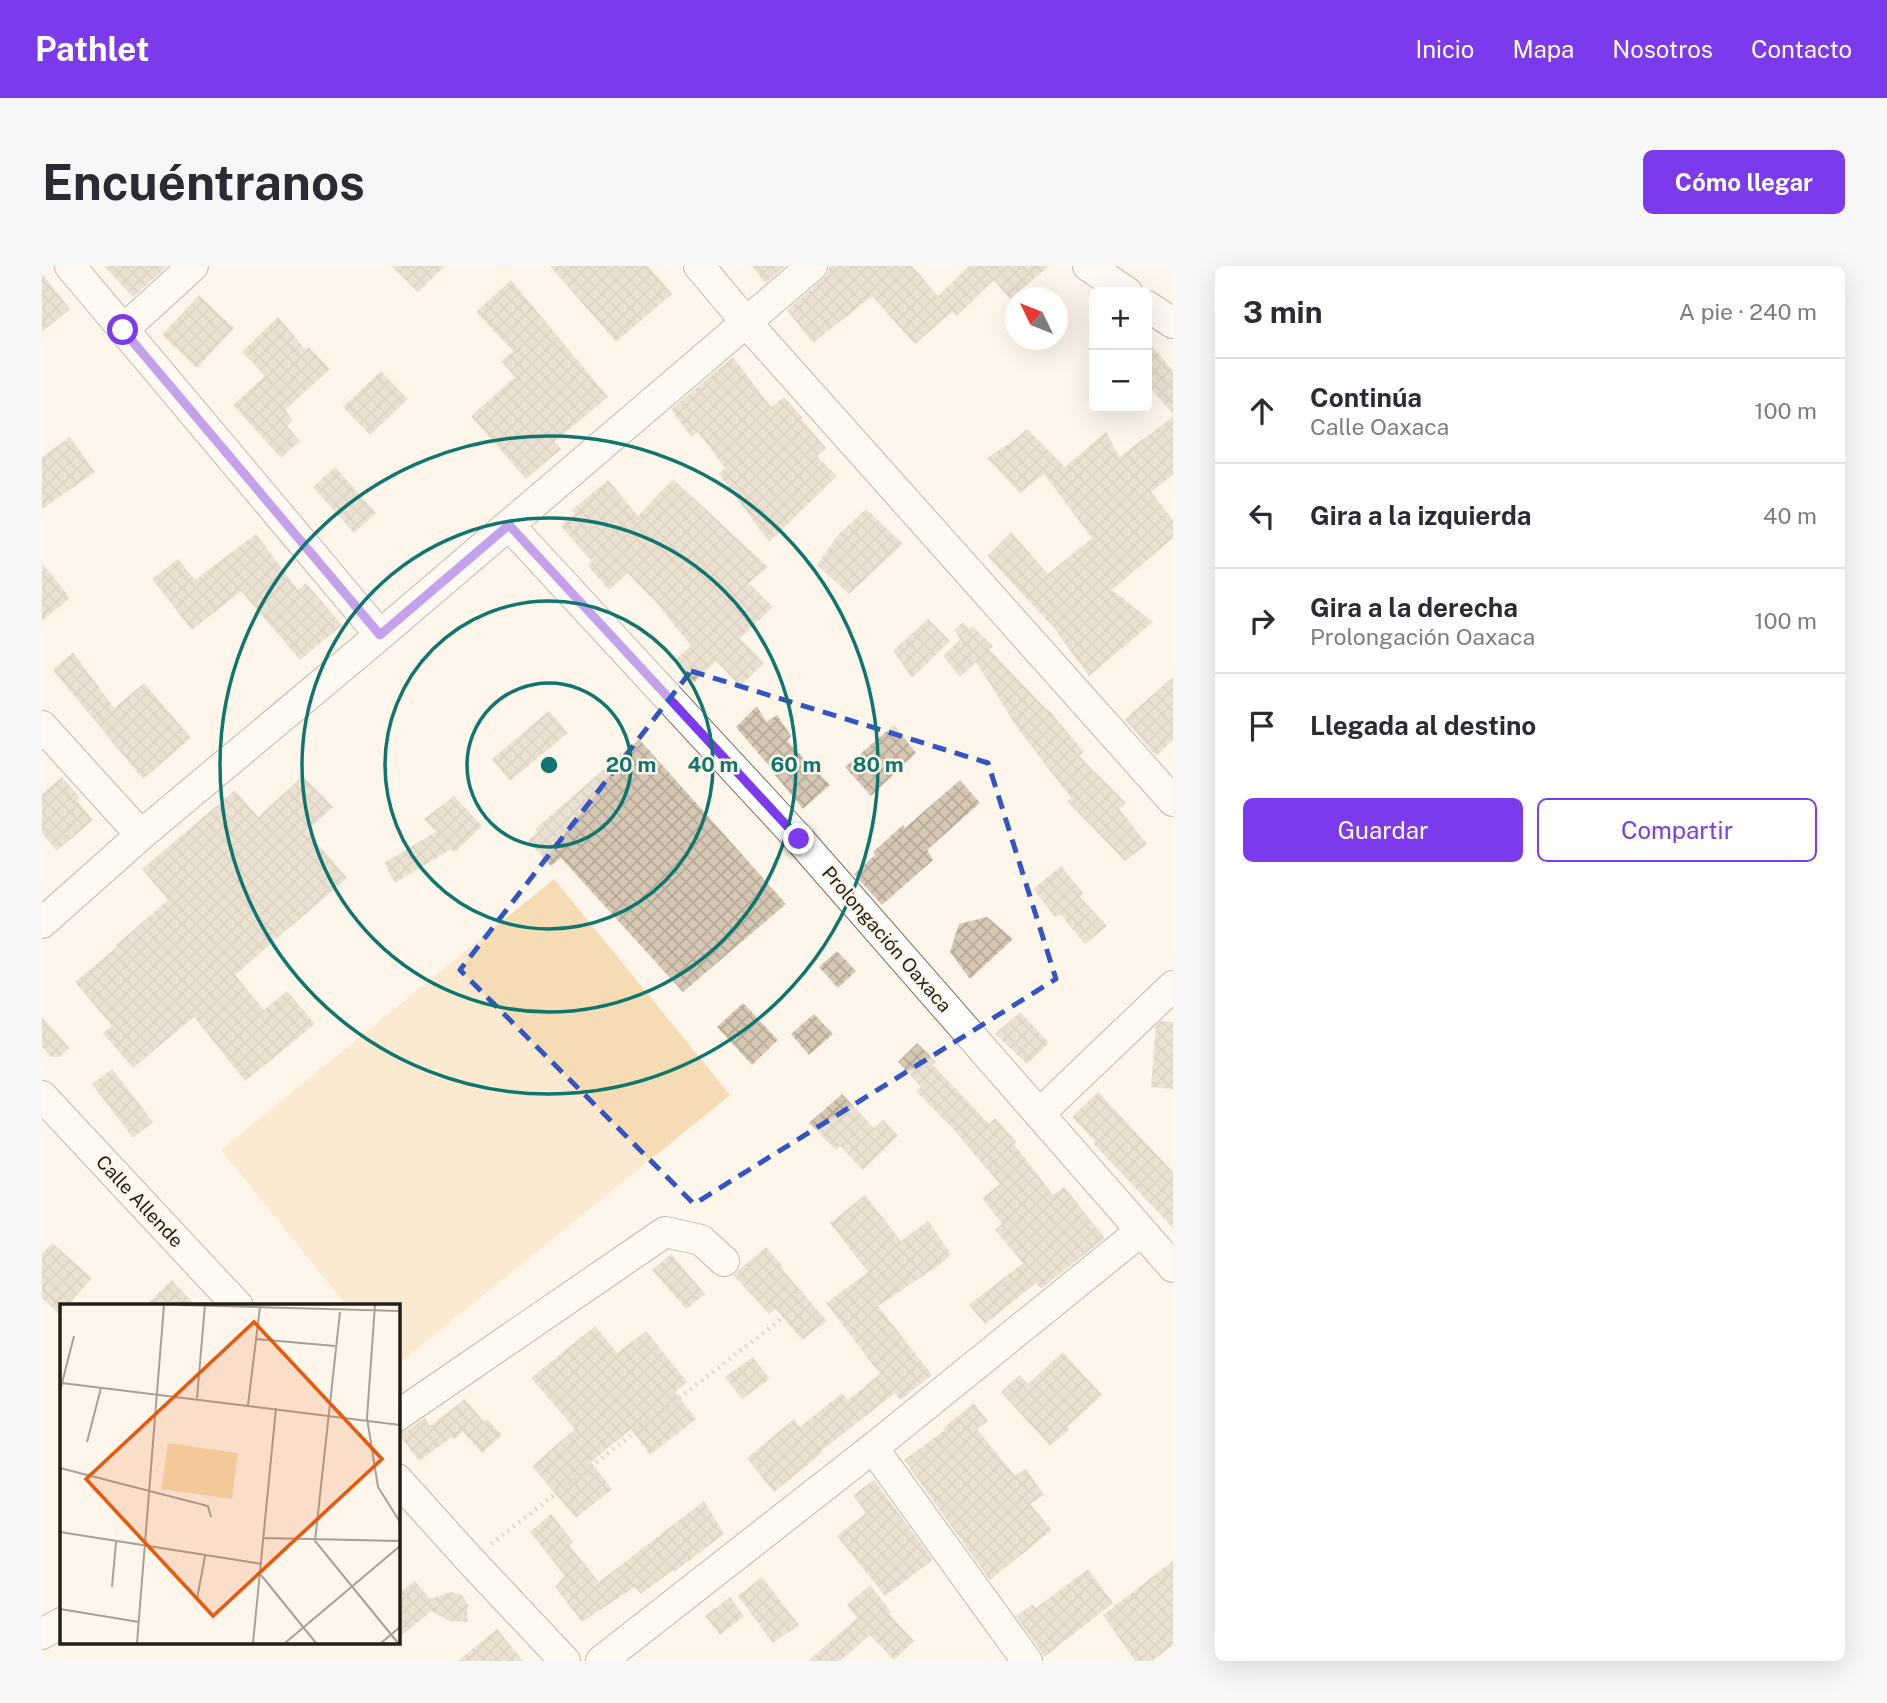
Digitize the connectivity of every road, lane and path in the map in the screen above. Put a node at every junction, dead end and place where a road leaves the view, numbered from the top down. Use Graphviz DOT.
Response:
graph roads {
  1 [pos="70,266"];
  2 [pos="193,266"];
  3 [pos="699,266"];
  4 [pos="812,266"];
  5 [pos="1088,266"];
  6 [pos="1120,287"];
  7 [pos="1152,309"];
  8 [pos="746,322"];
  9 [pos="1173,323"];
  10 [pos="123,330"];
  11 [pos="509,525"];
  12 [pos="380,635"];
  13 [pos="42,726"];
  14 [pos="1173,801"];
  15 [pos="141,835"];
  16 [pos="42,923"];
  17 [pos="1173,986"];
  18 [pos="42,1096"];
  19 [pos="1040,1114"];
  20 [pos="1141,1231"];
  21 [pos="724,1261"];
  22 [pos="1173,1267"];
  23 [pos="236,1304"];
  24 [pos="789,1313"];
  25 [pos="399,1415"];
  26 [pos="873,1448"];
  27 [pos="399,1481"];
  28 [pos="470,1560"];
  29 [pos="60,1624"];
  30 [pos="42,1634"];
  31 [pos="565,1661"];
  32 [pos="601,1661"];
  33 [pos="1027,1661"];
  1 -- 10 [label="street"];
  2 -- 10 [label="street"];
  3 -- 8 [label="street"];
  4 -- 8 [label="street"];
  5 -- 6 [label="street"];
  7 -- 9 [label="street"];
  8 -- 11 [label="street"];
  8 -- 14 [label="street"];
  10 -- 12 [label="street"];
  11 -- 12 [label="street"];
  11 -- 19 [label="street, Prolongación Oaxaca"];
  12 -- 15 [label="street"];
  13 -- 15 [label="street"];
  15 -- 16 [label="street"];
  17 -- 19 [label="street"];
  18 -- 23 [label="street, Calle Allende"];
  19 -- 20 [label="street, Prolongación Oaxaca"];
  20 -- 22 [label="street, Prolongación Oaxaca"];
  20 -- 26 [label="street"];
  21 -- 25 [label="street"];
  24 -- 28 [label="path"];
  26 -- 32 [label="street"];
  26 -- 33 [label="street"];
  27 -- 28 [label="street"];
  28 -- 31 [label="street"];
  29 -- 30 [label="street"];
}
